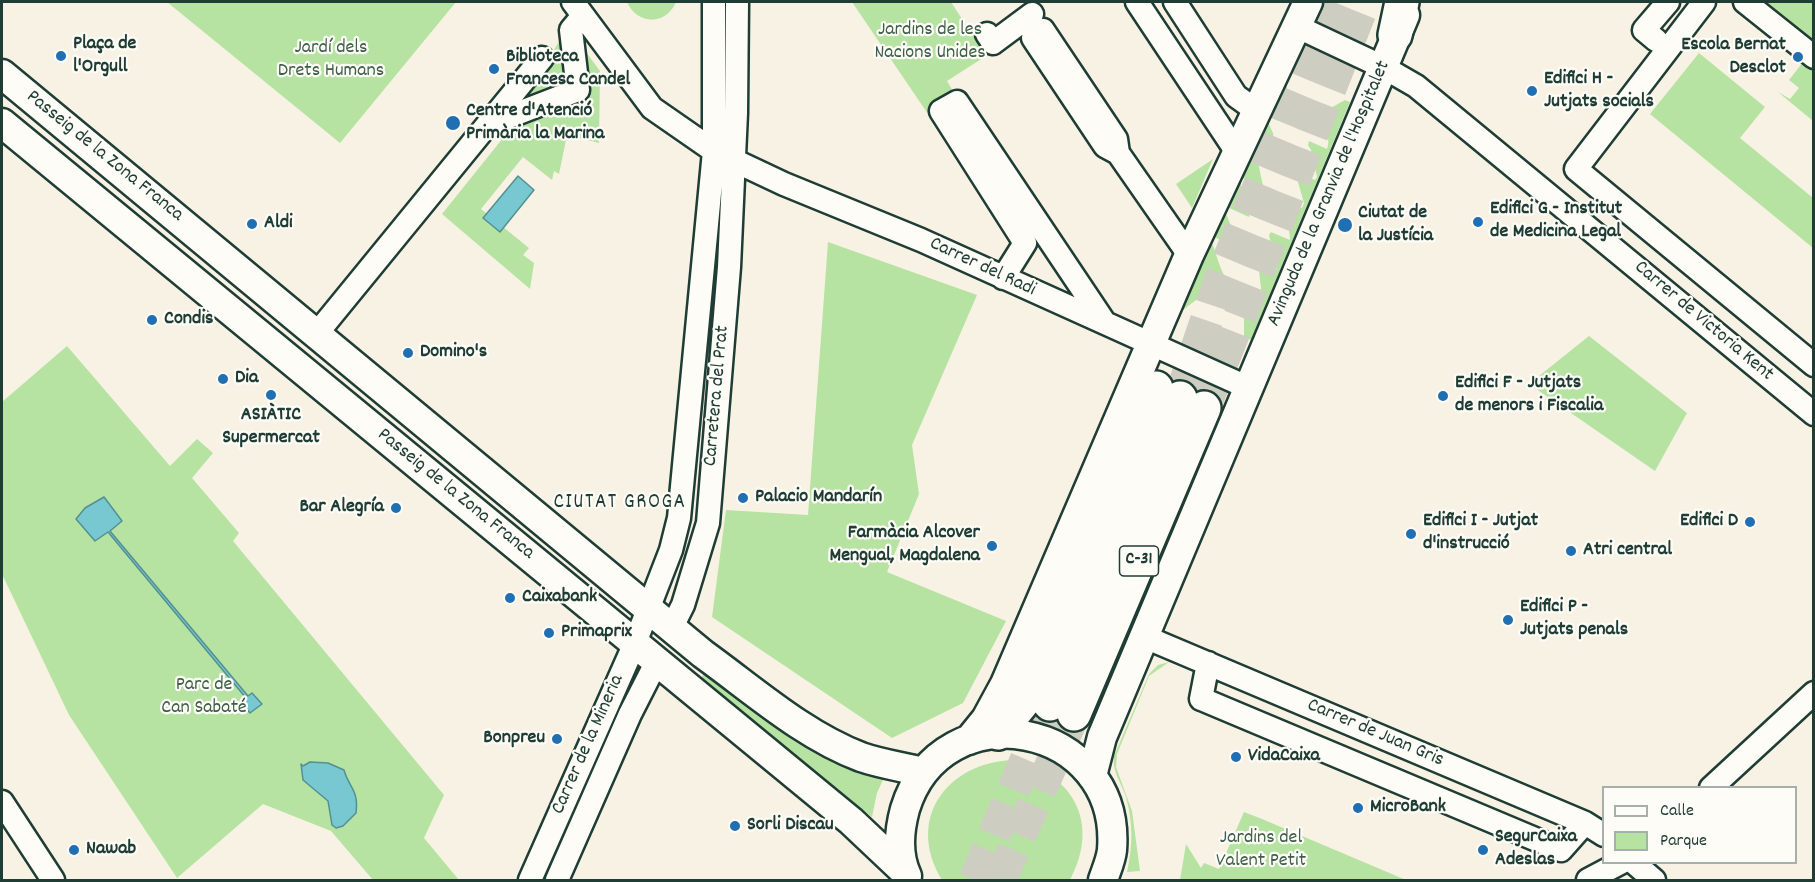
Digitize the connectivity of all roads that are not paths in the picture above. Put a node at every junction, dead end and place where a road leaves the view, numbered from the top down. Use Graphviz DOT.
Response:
graph roads {
  1 [pos="573,2"];
  2 [pos="714,2"];
  3 [pos="737,2"];
  4 [pos="1137,2"];
  5 [pos="1175,2"];
  6 [pos="1402,2"];
  7 [pos="1412,2"];
  8 [pos="1668,2"];
  9 [pos="1704,2"];
  10 [pos="1745,2"];
  11 [pos="1032,14"];
  12 [pos="1303,14"];
  13 [pos="576,24"];
  14 [pos="987,34"];
  15 [pos="1395,35"];
  16 [pos="1656,40"];
  17 [pos="542,57"];
  18 [pos="1814,57"];
  19 [pos="1383,67"];
  20 [pos="2,74"];
  21 [pos="1258,112"];
  22 [pos="2,123"];
  23 [pos="488,125"];
  24 [pos="1118,153"];
  25 [pos="1238,154"];
  26 [pos="724,155"];
  27 [pos="1025,243"];
  28 [pos="1189,255"];
  29 [pos="1062,260"];
  30 [pos="1003,278"];
  31 [pos="1105,323"];
  32 [pos="318,333"];
  33 [pos="1150,344"];
  34 [pos="1814,365"];
  35 [pos="1249,388"];
  36 [pos="1814,414"];
  37 [pos="648,608"];
  38 [pos="672,627"];
  39 [pos="1145,636"];
  40 [pos="635,644"];
  41 [pos="657,661"];
  42 [pos="1208,663"];
  43 [pos="1814,693"];
  44 [pos="1062,709"];
  45 [pos="984,736"];
  46 [pos="923,772"];
  47 [pos="1092,776"];
  48 [pos="1712,786"];
  49 [pos="2,802"];
  50 [pos="1594,829"];
  51 [pos="1620,864"];
  52 [pos="1622,864"];
  53 [pos="1623,864"];
  54 [pos="1635,864"];
  55 [pos="907,876"];
  56 [pos="53,880"];
  57 [pos="530,880"];
  58 [pos="557,880"];
  59 [pos="1104,880"];
  60 [pos="1588,880"];
  61 [pos="1606,880"];
  62 [pos="1616,880"];
  63 [pos="1654,880"];
  1 -- 26 [label="street, Carrer del Radi"];
  2 -- 26 [label="street"];
  3 -- 26 [label="street"];
  4 -- 25 [label="street"];
  5 -- 21 [label="street"];
  6 -- 15 [label="highway"];
  7 -- 15 [label="main road, Avinguda de la Granvia de l'Hospitalet"];
  8 -- 16 [label="street"];
  9 -- 34 [label="street"];
  10 -- 18 [label="street"];
  11 -- 14 [label="street"];
  12 -- 19 [label="street, Carrer de Victoria Kent"];
  12 -- 21 [label="main road"];
  13 -- 23 [label="street"];
  15 -- 19 [label="main road, Avinguda de la Granvia de l'Hospitalet"];
  17 -- 23 [label="street"];
  19 -- 35 [label="main road, Avinguda de la Granvia de l'Hospitalet"];
  19 -- 36 [label="street, Carrer de Victoria Kent"];
  20 -- 32 [label="main road, Passeig de la Zona Franca"];
  21 -- 25 [label="main road"];
  22 -- 40 [label="main road, Passeig de la Zona Franca"];
  23 -- 32 [label="street"];
  24 -- 24 [label="street"];
  24 -- 28 [label="street"];
  25 -- 28 [label="main road"];
  26 -- 30 [label="street, Carrer del Radi"];
  26 -- 37 [label="street, Carretera del Prat"];
  26 -- 38 [label="street, Carretera del Prat"];
  27 -- 29 [label="street"];
  27 -- 29 [label="street"];
  27 -- 30 [label="street"];
  28 -- 33 [label="main road"];
  29 -- 31 [label="street"];
  30 -- 31 [label="street, Carrer del Radi"];
  31 -- 33 [label="street, Carrer del Radi"];
  32 -- 37 [label="main road, Passeig de la Zona Franca"];
  33 -- 35 [label="street, Carrer del Radi"];
  33 -- 45 [label="main road"];
  35 -- 39 [label="main road, Avinguda de la Granvia de l'Hospitalet"];
  37 -- 38 [label="main road, Passeig de la Zona Franca"];
  37 -- 40 [label="street, Carrer de la Mineria"];
  38 -- 41 [label="main road"];
  38 -- 46 [label="main road, Passeig de la Zona Franca"];
  39 -- 42 [label="street, Carrer de Juan Gris"];
  39 -- 47 [label="main road, Avinguda de la Granvia de l'Hospitalet"];
  40 -- 41 [label="main road, Passeig de la Zona Franca"];
  40 -- 57 [label="street, Carrer de la Mineria"];
  41 -- 55 [label="main road, Passeig de la Zona Franca"];
  41 -- 58 [label="street, Carrer de la Mineria"];
  42 -- 50 [label="street, Carrer de Juan Gris"];
  42 -- 50 [label="street"];
  43 -- 48 [label="street"];
  44 -- 45 [label="highway, C-31"];
  45 -- 46 [label="main road"];
  45 -- 47 [label="main road"];
  46 -- 55 [label="main road"];
  47 -- 59 [label="main road"];
  49 -- 56 [label="street"];
  51 -- 60 [label="street"];
  52 -- 61 [label="street"];
  53 -- 62 [label="street"];
  54 -- 63 [label="street"];
}
